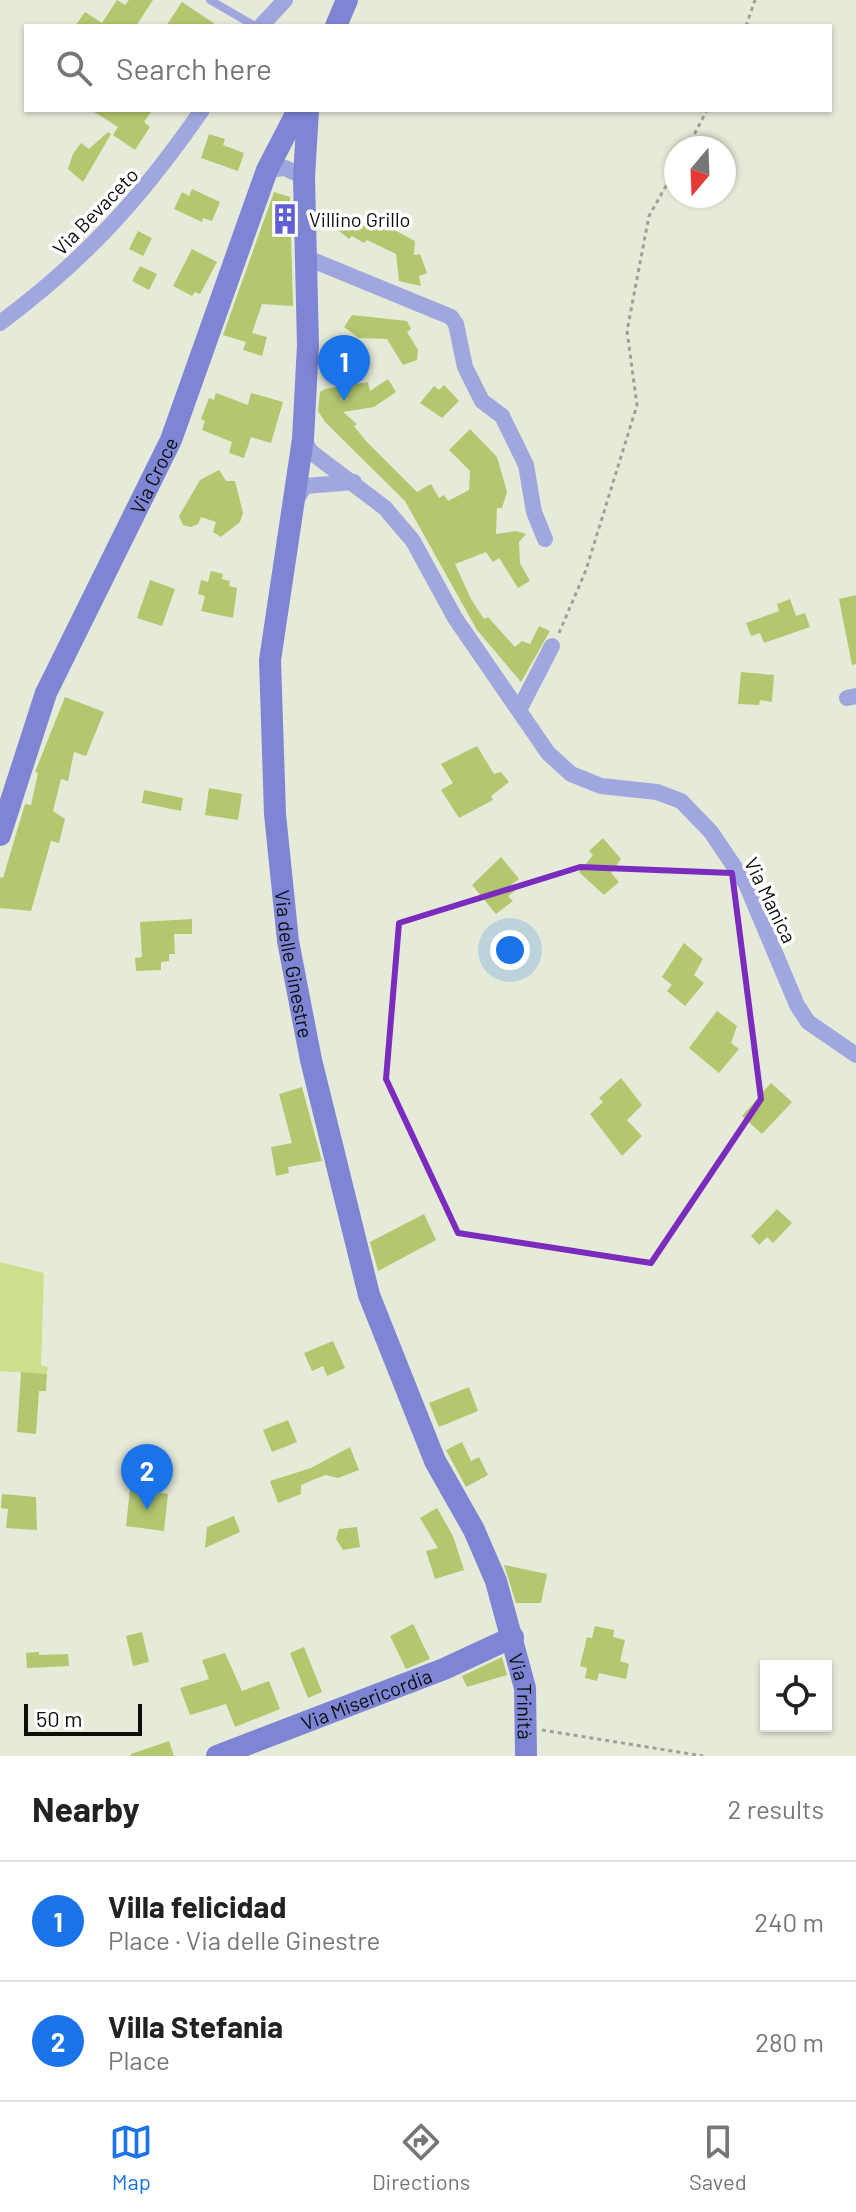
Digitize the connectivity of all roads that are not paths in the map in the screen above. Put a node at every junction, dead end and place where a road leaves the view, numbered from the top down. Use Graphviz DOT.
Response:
graph roads {
  1 [pos="210,0"];
  2 [pos="285,0"];
  3 [pos="347,0"];
  4 [pos="254,24"];
  5 [pos="260,24"];
  6 [pos="337,24"];
  7 [pos="201,112"];
  8 [pos="297,112"];
  9 [pos="308,112"];
  10 [pos="267,170"];
  11 [pos="304,177"];
  12 [pos="305,257"];
  13 [pos="0,323"];
  14 [pos="303,439"];
  15 [pos="354,482"];
  16 [pos="291,505"];
  17 [pos="545,539"];
  18 [pos="552,646"];
  19 [pos="519,710"];
  20 [pos="0,835"];
  21 [pos="856,1055"];
  22 [pos="513,1637"];
  23 [pos="217,1756"];
  24 [pos="526,1756"];
  1 -- 4 [label="lane"];
  2 -- 5 [label="street"];
  3 -- 6 [label="street"];
  7 -- 13 [label="street, Via Bevaceto"];
  8 -- 10 [label="street, Via Croce"];
  9 -- 11 [label="street, Via delle Ginestre"];
  10 -- 11 [label="street"];
  10 -- 20 [label="street, Via Croce"];
  11 -- 12 [label="street, Via delle Ginestre"];
  12 -- 14 [label="street, Via delle Ginestre"];
  12 -- 17 [label="street"];
  14 -- 15 [label="street, Via Manica"];
  14 -- 16 [label="street, Via delle Ginestre"];
  15 -- 16 [label="street"];
  15 -- 19 [label="street, Via Manica"];
  16 -- 22 [label="street, Via delle Ginestre"];
  18 -- 19 [label="street"];
  19 -- 21 [label="street, Via Manica"];
  22 -- 23 [label="street, Via Misericordia"];
  22 -- 24 [label="street, Via Trinità"];
}
